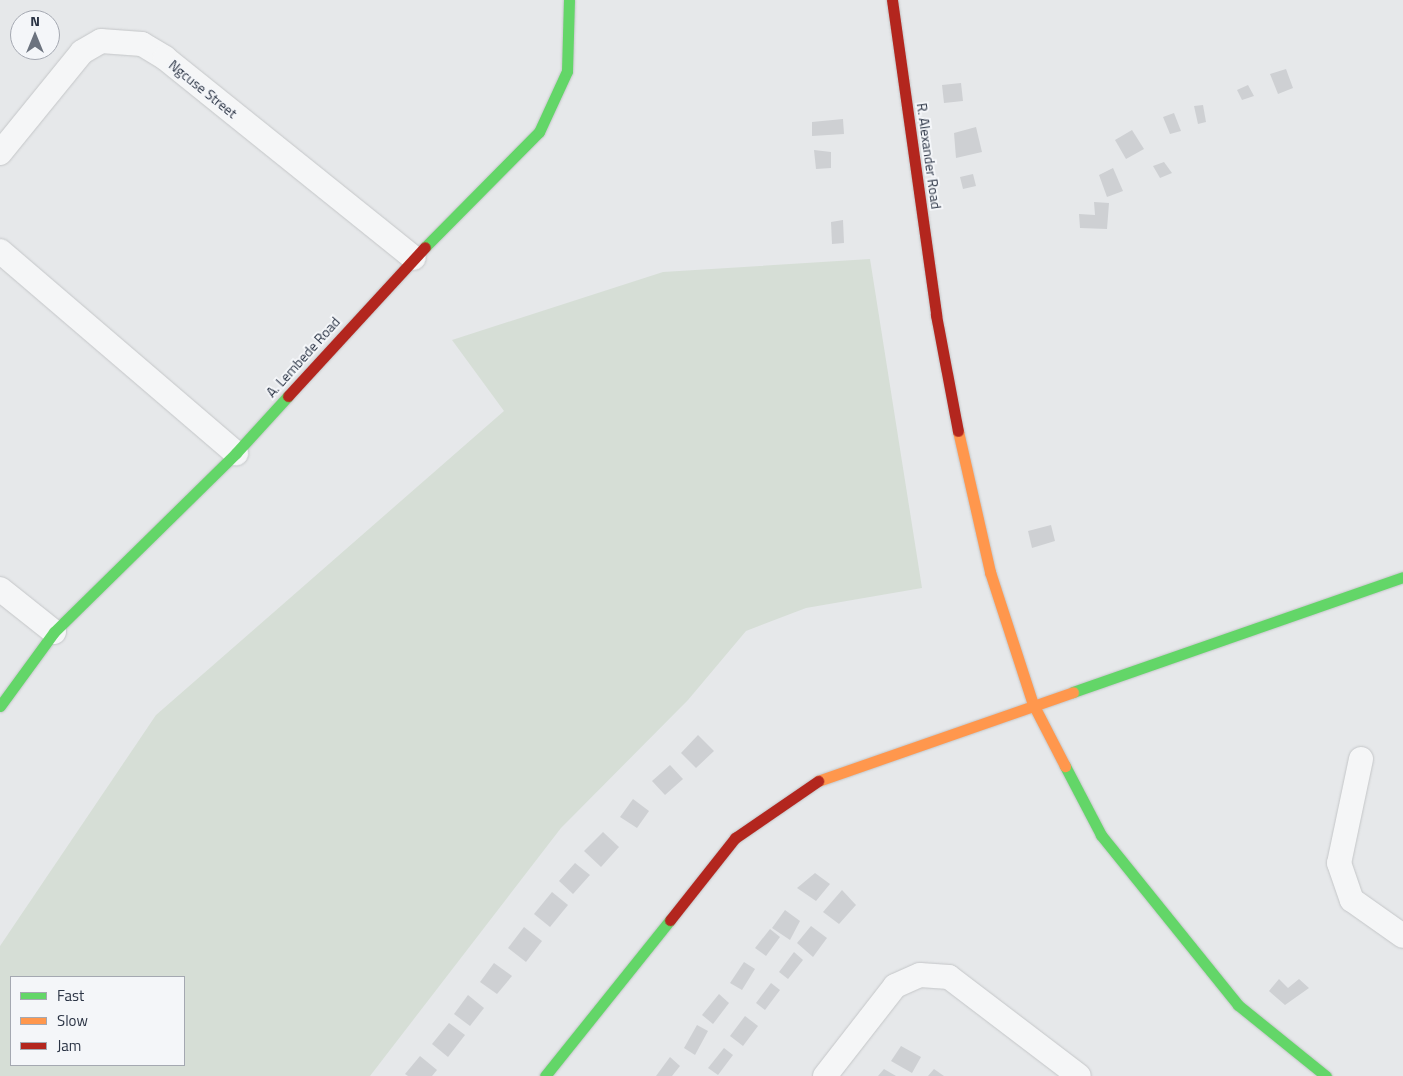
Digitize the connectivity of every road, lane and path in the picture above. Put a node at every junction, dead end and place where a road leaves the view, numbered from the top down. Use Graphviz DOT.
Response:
graph roads {
  1 [pos="570,0"];
  2 [pos="892,0"];
  3 [pos="0,153"];
  4 [pos="0,251"];
  5 [pos="414,258"];
  6 [pos="236,453"];
  7 [pos="1403,577"];
  8 [pos="0,589"];
  9 [pos="54,632"];
  10 [pos="1033,704"];
  11 [pos="0,706"];
  12 [pos="1362,759"];
  13 [pos="1403,936"];
  14 [pos="545,1076"];
  15 [pos="825,1076"];
  16 [pos="1078,1076"];
  17 [pos="1326,1076"];
  1 -- 5 [label="street, A. Lembede Road"];
  2 -- 10 [label="street, R. Alexander Road"];
  3 -- 5 [label="street, Ngcuse Street"];
  4 -- 6 [label="street"];
  5 -- 6 [label="street, A. Lembede Road"];
  6 -- 9 [label="street, A. Lembede Road"];
  7 -- 10 [label="street"];
  8 -- 9 [label="street"];
  9 -- 11 [label="street, A. Lembede Road"];
  10 -- 14 [label="street"];
  10 -- 17 [label="street, R. Alexander Road"];
  12 -- 13 [label="street"];
  15 -- 16 [label="street"];
}
